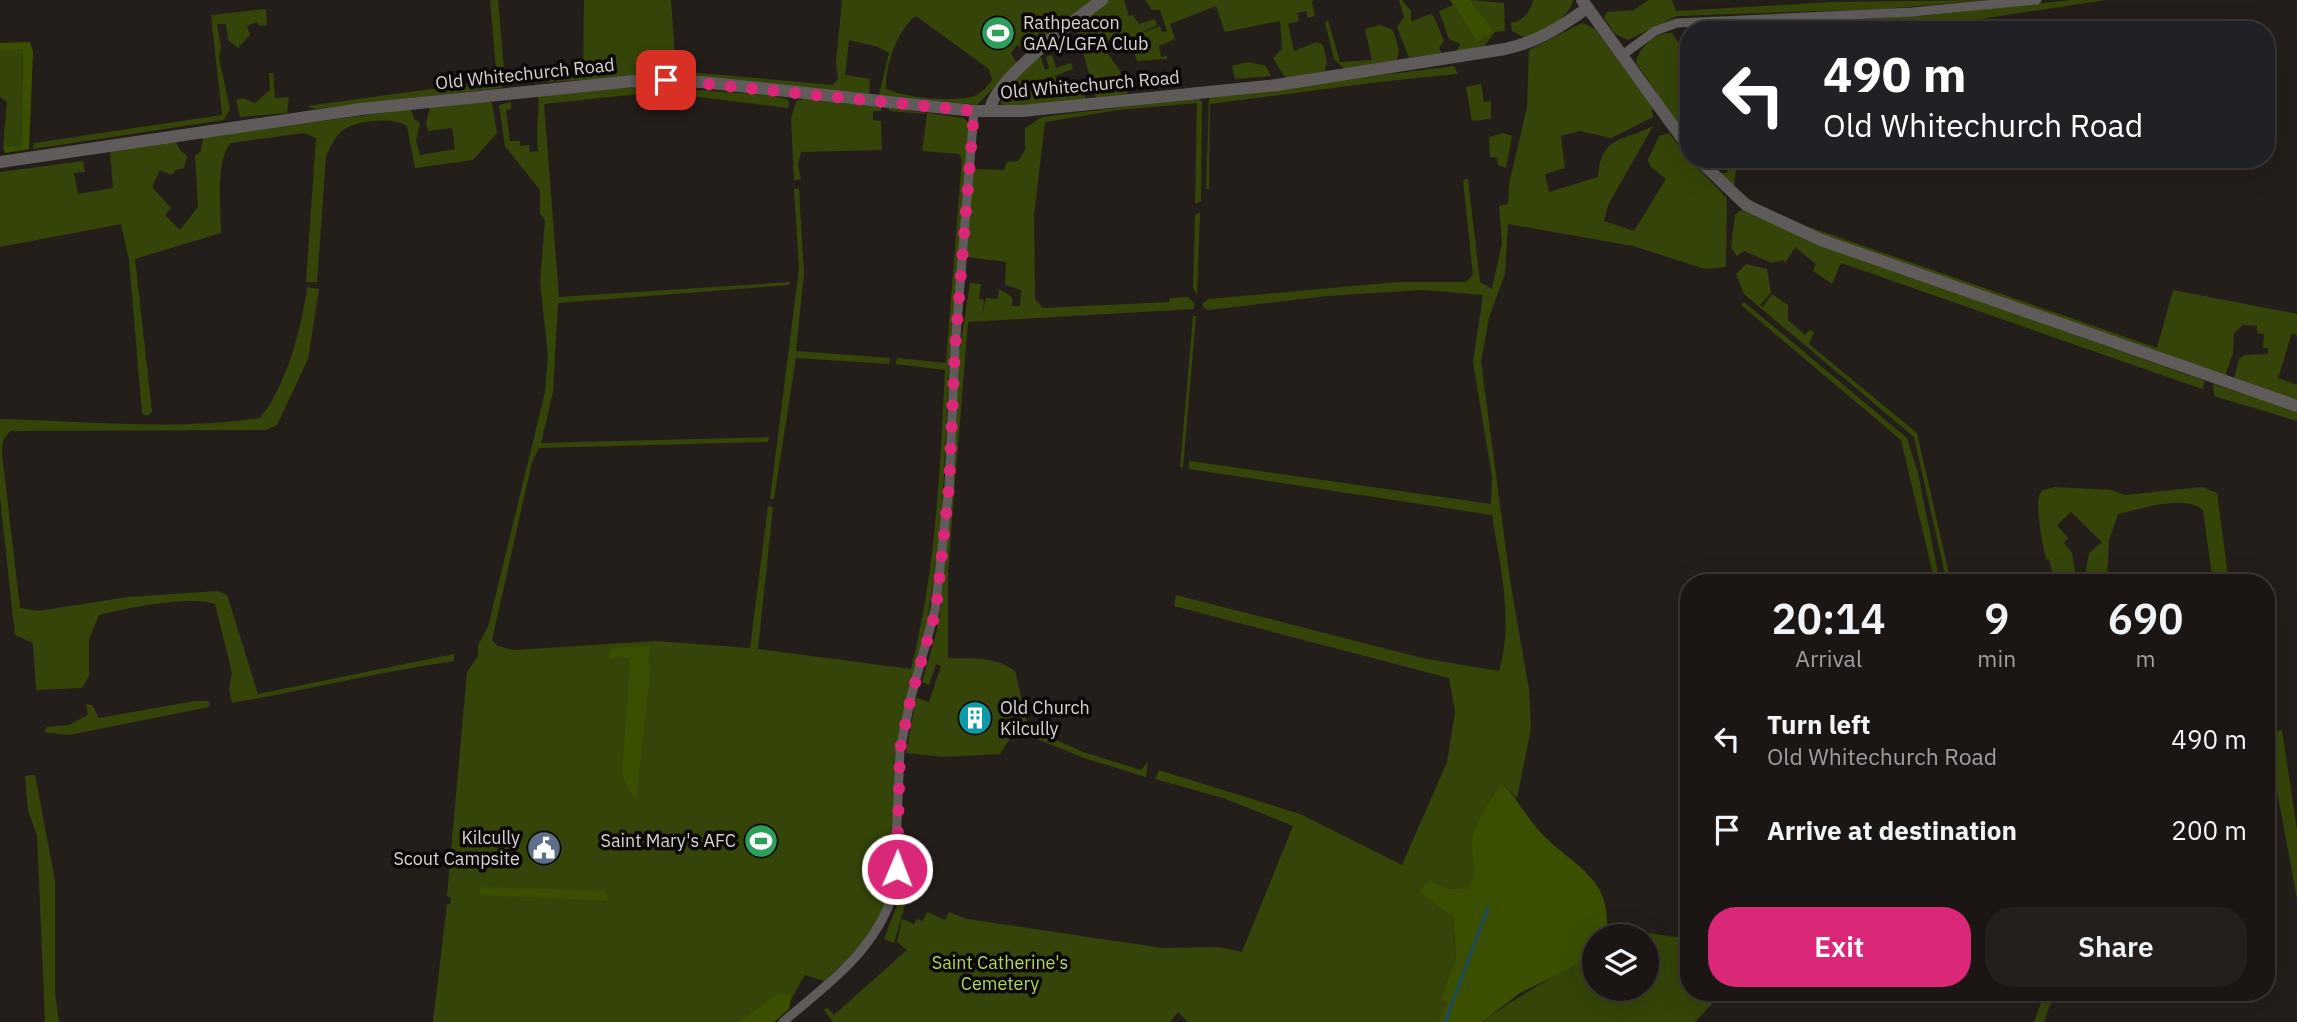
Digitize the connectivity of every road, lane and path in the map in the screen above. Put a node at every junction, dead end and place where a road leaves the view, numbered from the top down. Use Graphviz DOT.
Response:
graph roads {
  1 [pos="1102,0"];
  2 [pos="2037,0"];
  3 [pos="1585,4"];
  4 [pos="1720,21"];
  5 [pos="1680,23"];
  6 [pos="1621,56"];
  7 [pos="974,111"];
  8 [pos="990,111"];
  9 [pos="1680,136"];
  10 [pos="0,162"];
  11 [pos="1707,168"];
  12 [pos="2297,406"];
  13 [pos="783,1022"];
  1 -- 8 [label="street"];
  2 -- 4 [label="street"];
  3 -- 6 [label="street"];
  3 -- 8 [label="street, Old Whitechurch Road"];
  5 -- 6 [label="street"];
  6 -- 9 [label="street"];
  7 -- 8 [label="street, Old Whitechurch Road"];
  7 -- 10 [label="street, Old Whitechurch Road"];
  7 -- 13 [label="street"];
  11 -- 12 [label="street"];
}
